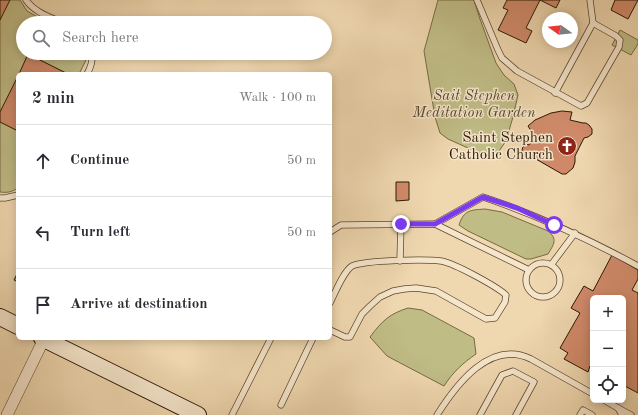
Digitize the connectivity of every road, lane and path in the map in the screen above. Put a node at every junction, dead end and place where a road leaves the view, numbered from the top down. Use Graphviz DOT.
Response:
graph roads {
  1 [pos="26,0"];
  2 [pos="477,0"];
  3 [pos="590,0"];
  4 [pos="48,16"];
  5 [pos="593,23"];
  6 [pos="92,60"];
  7 [pos="88,72"];
  8 [pos="555,93"];
  9 [pos="16,195"];
  10 [pos="0,198"];
  11 [pos="401,224"];
  12 [pos="435,224"];
  13 [pos="332,230"];
  14 [pos="575,234"];
  15 [pos="400,261"];
  16 [pos="551,265"];
  17 [pos="638,266"];
  18 [pos="529,270"];
  19 [pos="332,299"];
  20 [pos="0,317"];
  21 [pos="16,325"];
  22 [pos="332,331"];
  23 [pos="43,340"];
  24 [pos="45,340"];
  25 [pos="269,340"];
  26 [pos="312,340"];
  27 [pos="590,392"];
  28 [pos="609,403"];
  29 [pos="281,405"];
  30 [pos="618,408"];
  31 [pos="7,415"];
  32 [pos="198,415"];
  33 [pos="232,415"];
  34 [pos="437,415"];
  35 [pos="480,415"];
  36 [pos="516,415"];
  37 [pos="580,415"];
  38 [pos="592,415"];
  39 [pos="622,415"];
  40 [pos="631,415"];
  1 -- 4 [label="lane"];
  2 -- 8 [label="lane"];
  3 -- 5 [label="lane"];
  5 -- 8 [label="lane"];
  5 -- 8 [label="lane"];
  6 -- 7 [label="lane"];
  9 -- 10 [label="lane"];
  11 -- 12 [label="lane"];
  11 -- 13 [label="lane"];
  11 -- 15 [label="lane"];
  12 -- 14 [label="lane"];
  12 -- 18 [label="lane"];
  14 -- 16 [label="lane"];
  14 -- 17 [label="lane"];
  15 -- 19 [label="lane"];
  15 -- 22 [label="lane"];
  16 -- 18 [label="lane"];
  16 -- 18 [label="lane"];
  20 -- 21 [label="street"];
  23 -- 31 [label="street"];
  24 -- 32 [label="street"];
  25 -- 33 [label="lane"];
  26 -- 29 [label="lane"];
  27 -- 34 [label="lane"];
  28 -- 30 [label="lane"];
  30 -- 39 [label="lane"];
  30 -- 40 [label="lane"];
  35 -- 36 [label="lane"];
  37 -- 38 [label="lane"];
}
